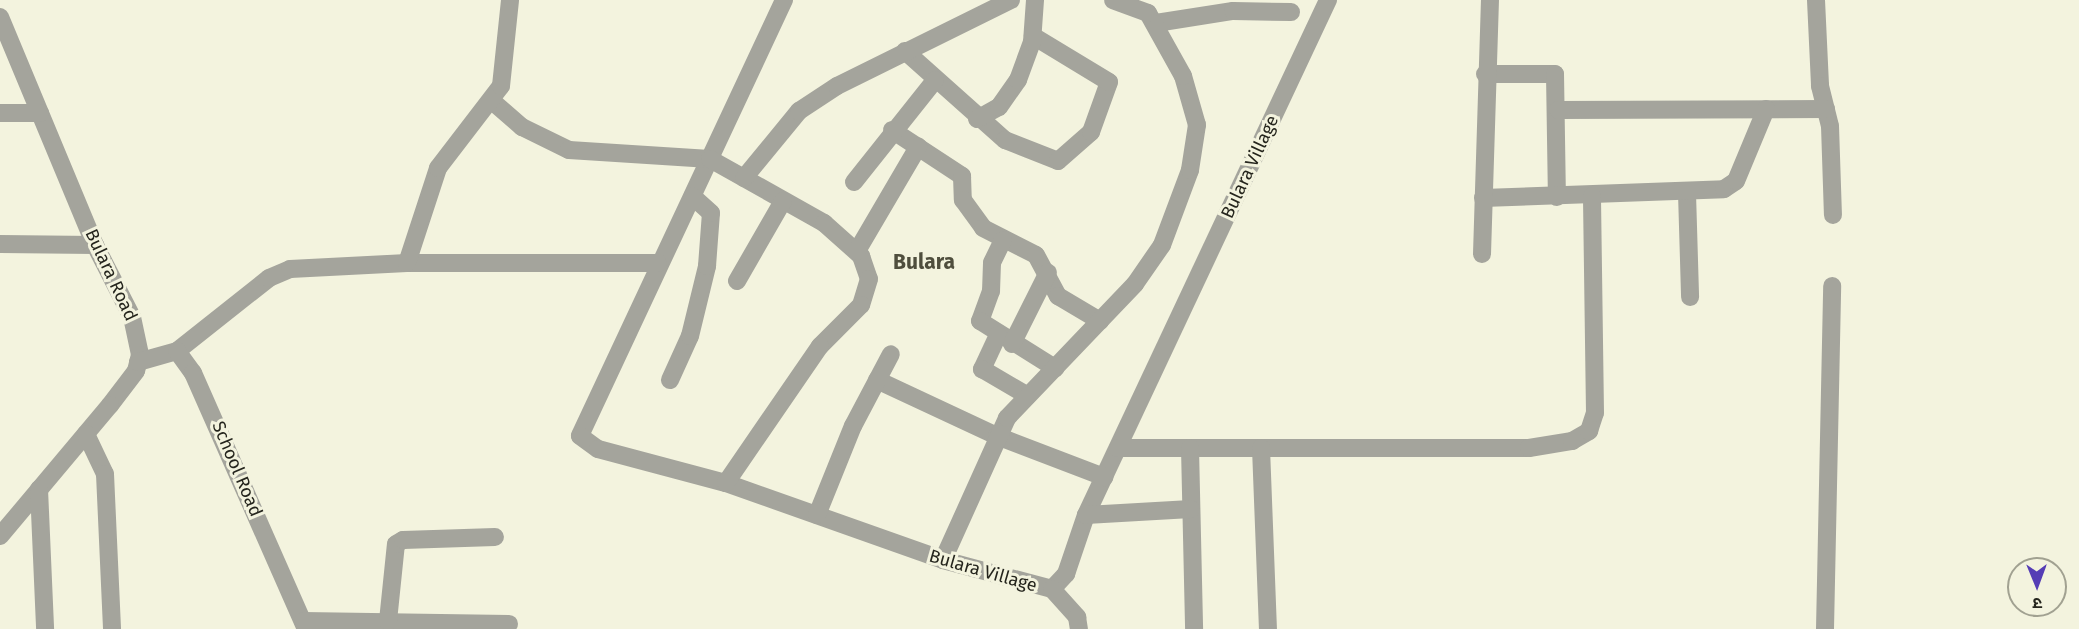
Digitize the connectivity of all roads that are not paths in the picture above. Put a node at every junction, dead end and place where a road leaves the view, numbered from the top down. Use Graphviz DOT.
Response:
graph roads {
  1 [pos="510,0"];
  2 [pos="784,0"];
  3 [pos="1011,0"];
  4 [pos="1035,0"];
  5 [pos="1113,0"];
  6 [pos="1328,0"];
  7 [pos="1490,0"];
  8 [pos="1816,0"];
  9 [pos="1291,12"];
  10 [pos="0,17"];
  11 [pos="1156,23"];
  12 [pos="1033,36"];
  13 [pos="905,51"];
  14 [pos="1485,74"];
  15 [pos="935,80"];
  16 [pos="492,101"];
  17 [pos="1766,109"];
  18 [pos="1558,110"];
  19 [pos="1826,110"];
  20 [pos="0,113"];
  21 [pos="40,113"];
  22 [pos="977,119"];
  23 [pos="892,130"];
  24 [pos="918,147"];
  25 [pos="710,159"];
  26 [pos="744,178"];
  27 [pos="854,182"];
  28 [pos="1687,193"];
  29 [pos="692,196"];
  30 [pos="1592,196"];
  31 [pos="1557,197"];
  32 [pos="1483,198"];
  33 [pos="783,201"];
  34 [pos="1833,215"];
  35 [pos="1003,240"];
  36 [pos="0,244"];
  37 [pos="95,244"];
  38 [pos="857,251"];
  39 [pos="1482,254"];
  40 [pos="407,263"];
  41 [pos="658,263"];
  42 [pos="1048,272"];
  43 [pos="736,281"];
  44 [pos="1832,286"];
  45 [pos="1690,297"];
  46 [pos="1100,321"];
  47 [pos="1005,340"];
  48 [pos="177,351"];
  49 [pos="891,354"];
  50 [pos="138,362"];
  51 [pos="1055,368"];
  52 [pos="670,380"];
  53 [pos="877,380"];
  54 [pos="1028,396"];
  55 [pos="86,434"];
  56 [pos="997,436"];
  57 [pos="1118,448"];
  58 [pos="1190,448"];
  59 [pos="1261,448"];
  60 [pos="1104,477"];
  61 [pos="726,483"];
  62 [pos="39,489"];
  63 [pos="1191,509"];
  64 [pos="817,515"];
  65 [pos="1086,515"];
  66 [pos="0,536"];
  67 [pos="495,537"];
  68 [pos="943,561"];
  69 [pos="1052,589"];
  70 [pos="388,621"];
  71 [pos="509,624"];
  72 [pos="304,625"];
  73 [pos="45,629"];
  74 [pos="112,629"];
  75 [pos="1079,629"];
  76 [pos="1194,629"];
  77 [pos="1268,629"];
  78 [pos="1825,629"];
  1 -- 16 [label="street"];
  2 -- 25 [label="street"];
  3 -- 13 [label="street"];
  4 -- 12 [label="street"];
  5 -- 11 [label="street"];
  6 -- 57 [label="street, Bulara Village"];
  7 -- 14 [label="street"];
  8 -- 19 [label="street"];
  9 -- 11 [label="street"];
  10 -- 21 [label="street, Bulara Road"];
  11 -- 46 [label="street"];
  12 -- 22 [label="street"];
  12 -- 22 [label="street"];
  13 -- 15 [label="street"];
  13 -- 26 [label="street"];
  14 -- 18 [label="street"];
  14 -- 32 [label="street"];
  15 -- 22 [label="street"];
  15 -- 23 [label="street"];
  16 -- 25 [label="street"];
  16 -- 40 [label="street"];
  17 -- 18 [label="street"];
  17 -- 19 [label="street"];
  17 -- 28 [label="street"];
  18 -- 31 [label="street"];
  19 -- 34 [label="street"];
  20 -- 21 [label="street"];
  21 -- 37 [label="street, Bulara Road"];
  23 -- 24 [label="street"];
  23 -- 27 [label="street"];
  24 -- 35 [label="street"];
  24 -- 38 [label="street"];
  25 -- 26 [label="street"];
  25 -- 29 [label="street"];
  26 -- 33 [label="street"];
  28 -- 30 [label="street"];
  28 -- 45 [label="street"];
  29 -- 41 [label="street"];
  29 -- 52 [label="street"];
  30 -- 31 [label="street"];
  30 -- 59 [label="street"];
  31 -- 32 [label="street"];
  32 -- 39 [label="street"];
  33 -- 38 [label="street"];
  33 -- 43 [label="street"];
  35 -- 42 [label="street"];
  35 -- 47 [label="street"];
  36 -- 37 [label="street"];
  37 -- 50 [label="street, Bulara Road"];
  38 -- 61 [label="street"];
  40 -- 41 [label="street"];
  40 -- 48 [label="street"];
  41 -- 61 [label="street, Bulara Village"];
  42 -- 46 [label="street"];
  42 -- 47 [label="street"];
  44 -- 78 [label="street"];
  46 -- 51 [label="street"];
  47 -- 51 [label="street"];
  47 -- 54 [label="street"];
  48 -- 50 [label="street"];
  48 -- 72 [label="street, School Road"];
  49 -- 53 [label="street"];
  50 -- 55 [label="street"];
  51 -- 54 [label="street"];
  53 -- 56 [label="street"];
  53 -- 64 [label="street"];
  54 -- 56 [label="street"];
  55 -- 62 [label="street"];
  55 -- 74 [label="street"];
  56 -- 60 [label="street"];
  56 -- 68 [label="street"];
  57 -- 58 [label="street"];
  57 -- 60 [label="street, Bulara Village"];
  58 -- 59 [label="street"];
  58 -- 63 [label="street"];
  59 -- 77 [label="street"];
  60 -- 65 [label="street, Bulara Village"];
  61 -- 64 [label="street, Bulara Village"];
  62 -- 66 [label="street"];
  62 -- 73 [label="street"];
  63 -- 65 [label="street"];
  63 -- 76 [label="street"];
  64 -- 68 [label="street, Bulara Village"];
  65 -- 69 [label="street, Bulara Village"];
  67 -- 70 [label="street"];
  68 -- 69 [label="street, Bulara Village"];
  69 -- 75 [label="street"];
  70 -- 71 [label="street"];
  70 -- 72 [label="street"];
}
